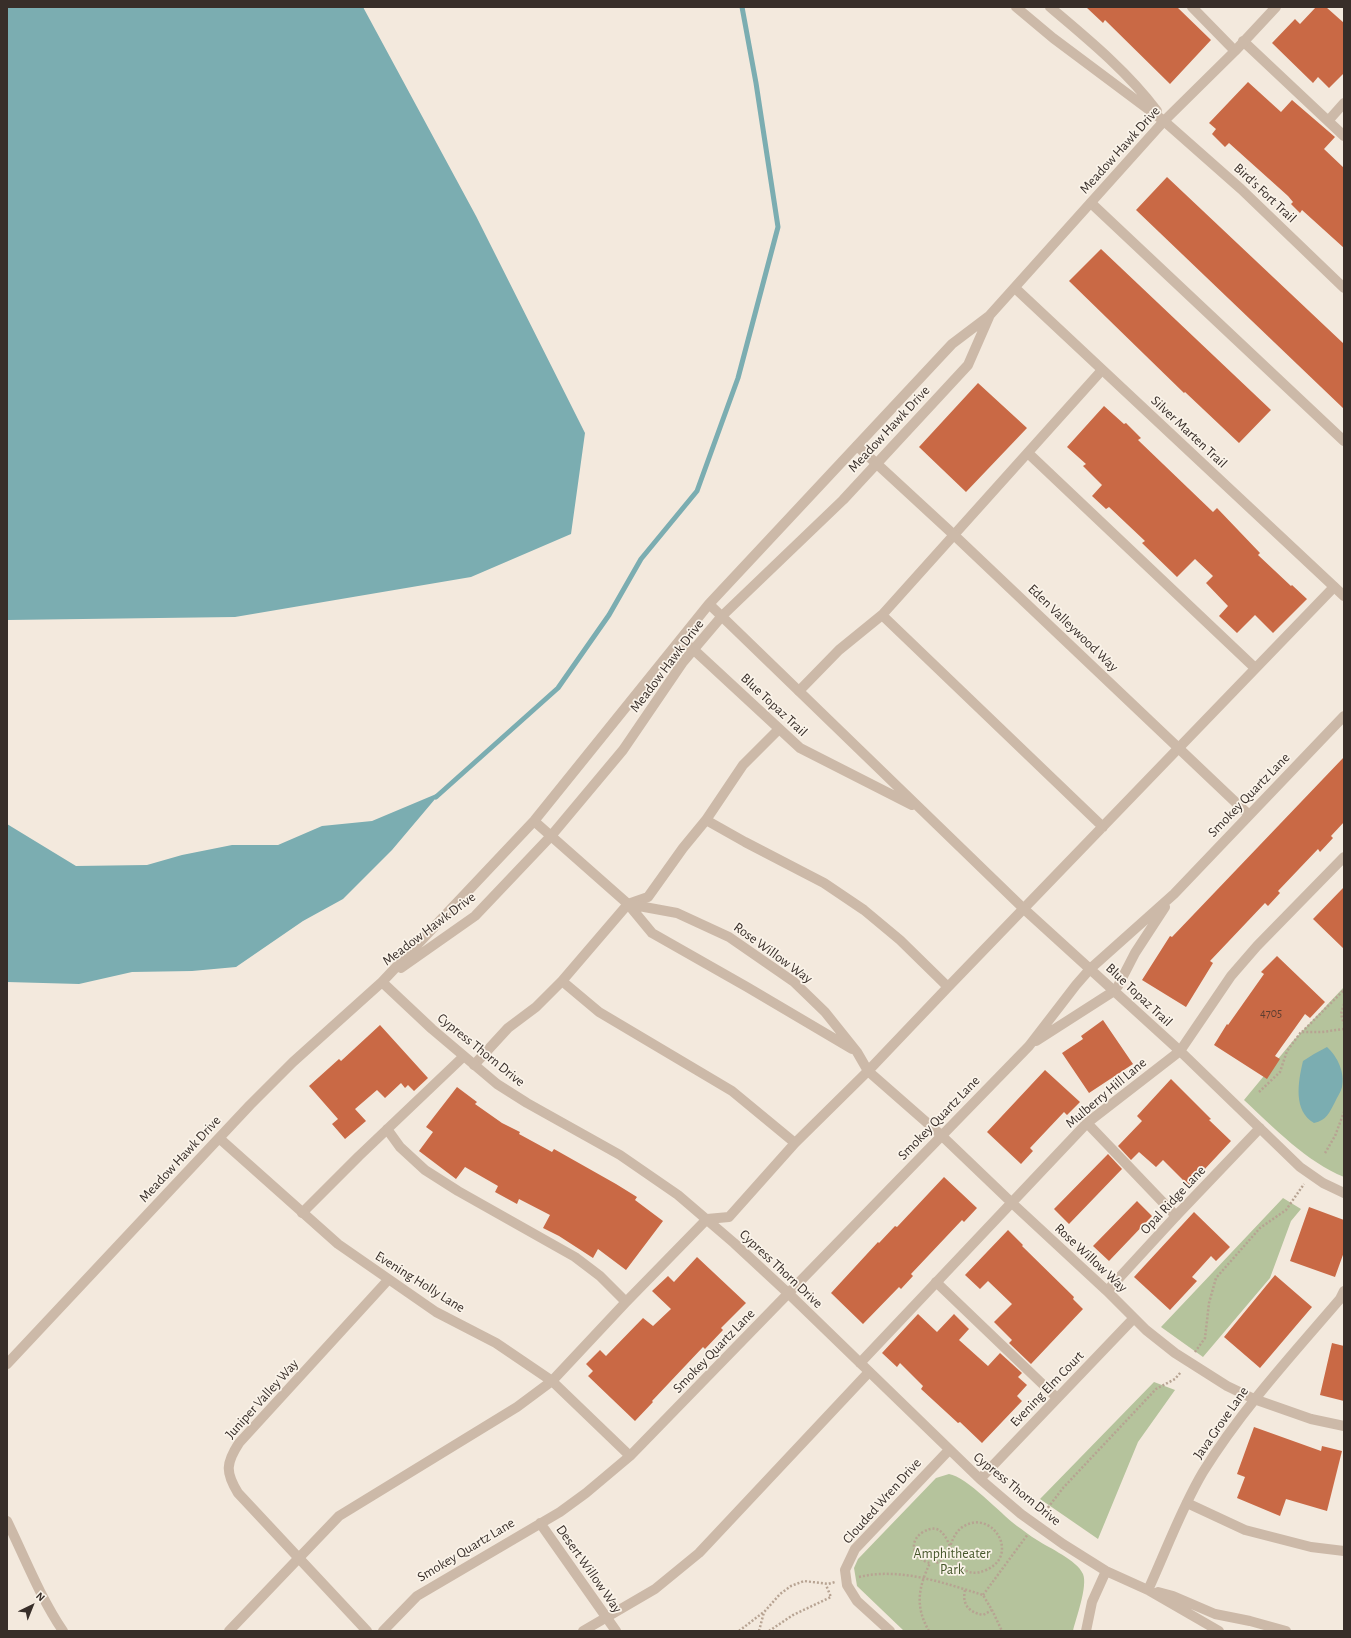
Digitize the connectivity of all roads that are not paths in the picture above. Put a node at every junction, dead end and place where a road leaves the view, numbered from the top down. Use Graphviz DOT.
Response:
graph roads {
  1 [pos="1016,7"];
  2 [pos="1050,7"];
  3 [pos="1192,7"];
  4 [pos="1276,7"];
  5 [pos="1243,41"];
  6 [pos="1235,51"];
  7 [pos="1344,103"];
  8 [pos="1164,121"];
  9 [pos="1328,121"];
  10 [pos="1344,136"];
  11 [pos="1091,203"];
  12 [pos="1015,288"];
  13 [pos="1344,288"];
  14 [pos="989,316"];
  15 [pos="1102,370"];
  16 [pos="1344,441"];
  17 [pos="858,446"];
  18 [pos="1028,453"];
  19 [pos="877,464"];
  20 [pos="954,535"];
  21 [pos="1334,586"];
  22 [pos="1344,596"];
  23 [pos="709,604"];
  24 [pos="882,615"];
  25 [pos="722,616"];
  26 [pos="680,640"];
  27 [pos="693,649"];
  28 [pos="1255,668"];
  29 [pos="800,691"];
  30 [pos="1344,716"];
  31 [pos="779,729"];
  32 [pos="1179,748"];
  33 [pos="921,809"];
  34 [pos="1249,815"];
  35 [pos="706,820"];
  36 [pos="534,821"];
  37 [pos="1103,827"];
  38 [pos="551,836"];
  39 [pos="1344,857"];
  40 [pos="1174,894"];
  41 [pos="628,904"];
  42 [pos="1024,909"];
  43 [pos="1090,969"];
  44 [pos="562,981"];
  45 [pos="382,982"];
  46 [pos="948,987"];
  47 [pos="1114,991"];
  48 [pos="1029,1046"];
  49 [pos="857,1052"];
  50 [pos="1180,1052"];
  51 [pos="463,1057"];
  52 [pos="474,1065"];
  53 [pos="868,1071"];
  54 [pos="1087,1123"];
  55 [pos="1260,1128"];
  56 [pos="387,1129"];
  57 [pos="941,1135"];
  58 [pos="219,1138"];
  59 [pos="795,1143"];
  60 [pos="1344,1193"];
  61 [pos="1012,1203"];
  62 [pos="302,1213"];
  63 [pos="1176,1216"];
  64 [pos="707,1219"];
  65 [pos="388,1280"];
  66 [pos="936,1282"];
  67 [pos="1107,1291"];
  68 [pos="789,1294"];
  69 [pos="1343,1297"];
  70 [pos="626,1302"];
  71 [pos="1134,1318"];
  72 [pos="860,1363"];
  73 [pos="7,1364"];
  74 [pos="869,1372"];
  75 [pos="552,1381"];
  76 [pos="1057,1398"];
  77 [pos="1254,1398"];
  78 [pos="1344,1426"];
  79 [pos="949,1450"];
  80 [pos="630,1456"];
  81 [pos="980,1479"];
  82 [pos="1187,1503"];
  83 [pos="7,1521"];
  84 [pos="540,1523"];
  85 [pos="1344,1551"];
  86 [pos="299,1557"];
  87 [pos="1106,1571"];
  88 [pos="1148,1590"];
  89 [pos="606,1617"];
  90 [pos="1204,1627"];
  91 [pos="64,1631"];
  92 [pos="229,1631"];
  93 [pos="367,1631"];
  94 [pos="383,1631"];
  95 [pos="583,1631"];
  96 [pos="616,1631"];
  97 [pos="890,1631"];
  98 [pos="1086,1631"];
  99 [pos="1219,1631"];
  100 [pos="1286,1631"];
  1 -- 8 [label="street, Bird's Fort Trail"];
  2 -- 8 [label="street, Bird's Fort Trail"];
  3 -- 6 [label="street"];
  4 -- 5 [label="street, Meadow Hawk Drive"];
  5 -- 6 [label="street, Meadow Hawk Drive"];
  5 -- 9 [label="street"];
  6 -- 8 [label="street, Meadow Hawk Drive"];
  7 -- 9 [label="street"];
  8 -- 11 [label="street, Meadow Hawk Drive"];
  8 -- 13 [label="street, Bird's Fort Trail"];
  9 -- 10 [label="street"];
  11 -- 12 [label="street, Meadow Hawk Drive"];
  11 -- 16 [label="street"];
  12 -- 14 [label="street, Meadow Hawk Drive"];
  12 -- 15 [label="street, Silver Marten Trail"];
  14 -- 17 [label="street, Meadow Hawk Drive"];
  14 -- 19 [label="street, Meadow Hawk Drive"];
  15 -- 18 [label="street"];
  15 -- 21 [label="street, Silver Marten Trail"];
  17 -- 19 [label="street, Eden Valleywood Way"];
  17 -- 23 [label="street, Meadow Hawk Drive"];
  18 -- 20 [label="street"];
  18 -- 28 [label="street"];
  19 -- 20 [label="street, Eden Valleywood Way"];
  19 -- 25 [label="street, Meadow Hawk Drive"];
  20 -- 24 [label="street"];
  20 -- 32 [label="street, Eden Valleywood Way"];
  21 -- 22 [label="street, Silver Marten Trail"];
  21 -- 28 [label="street"];
  23 -- 25 [label="street, Blue Topaz Trail"];
  23 -- 26 [label="street, Meadow Hawk Drive"];
  24 -- 29 [label="street"];
  24 -- 37 [label="street"];
  25 -- 27 [label="street, Meadow Hawk Drive"];
  25 -- 29 [label="street, Blue Topaz Trail"];
  26 -- 27 [label="street, Blue Topaz Trail"];
  26 -- 36 [label="street, Meadow Hawk Drive"];
  27 -- 31 [label="street, Blue Topaz Trail"];
  27 -- 38 [label="street, Meadow Hawk Drive"];
  28 -- 32 [label="street"];
  29 -- 33 [label="street, Blue Topaz Trail"];
  30 -- 34 [label="street, Smokey Quartz Lane"];
  31 -- 33 [label="street, Blue Topaz Trail"];
  31 -- 35 [label="street"];
  32 -- 34 [label="street, Eden Valleywood Way"];
  32 -- 37 [label="street"];
  33 -- 42 [label="street, Blue Topaz Trail"];
  34 -- 40 [label="street, Smokey Quartz Lane"];
  35 -- 41 [label="street"];
  35 -- 46 [label="street"];
  36 -- 38 [label="street, Rose Willow Way"];
  36 -- 45 [label="street, Meadow Hawk Drive"];
  37 -- 42 [label="street"];
  38 -- 41 [label="street, Rose Willow Way"];
  38 -- 45 [label="street, Meadow Hawk Drive"];
  39 -- 50 [label="street, Mulberry Hill Lane"];
  40 -- 43 [label="street, Smokey Quartz Lane"];
  40 -- 47 [label="street, Smokey Quartz Lane"];
  41 -- 44 [label="street"];
  41 -- 49 [label="street, Rose Willow Way"];
  41 -- 49 [label="street, Rose Willow Way"];
  42 -- 43 [label="street, Blue Topaz Trail"];
  42 -- 46 [label="street"];
  43 -- 47 [label="street, Blue Topaz Trail"];
  43 -- 48 [label="street, Smokey Quartz Lane"];
  44 -- 52 [label="street"];
  44 -- 59 [label="street"];
  45 -- 51 [label="street, Cypress Thorn Drive"];
  45 -- 58 [label="street, Meadow Hawk Drive"];
  46 -- 53 [label="street"];
  47 -- 48 [label="street, Smokey Quartz Lane"];
  47 -- 50 [label="street, Blue Topaz Trail"];
  48 -- 57 [label="street, Smokey Quartz Lane"];
  49 -- 53 [label="street, Rose Willow Way"];
  50 -- 54 [label="street, Mulberry Hill Lane"];
  50 -- 55 [label="street, Blue Topaz Trail"];
  51 -- 52 [label="street, Cypress Thorn Drive"];
  51 -- 56 [label="street"];
  52 -- 64 [label="street, Cypress Thorn Drive"];
  53 -- 57 [label="street, Rose Willow Way"];
  53 -- 59 [label="street"];
  54 -- 61 [label="street, Mulberry Hill Lane"];
  54 -- 63 [label="street"];
  55 -- 60 [label="street, Blue Topaz Trail"];
  55 -- 63 [label="street, Opal Ridge Lane"];
  56 -- 62 [label="street"];
  56 -- 70 [label="street"];
  57 -- 61 [label="street, Rose Willow Way"];
  57 -- 68 [label="street, Smokey Quartz Lane"];
  58 -- 62 [label="street, Evening Holly Lane"];
  58 -- 73 [label="street, Meadow Hawk Drive"];
  59 -- 64 [label="street"];
  61 -- 66 [label="street, Mulberry Hill Lane"];
  61 -- 67 [label="street, Rose Willow Way"];
  62 -- 65 [label="street, Evening Holly Lane"];
  63 -- 67 [label="street, Opal Ridge Lane"];
  64 -- 68 [label="street, Cypress Thorn Drive"];
  64 -- 70 [label="street"];
  65 -- 75 [label="street, Evening Holly Lane"];
  65 -- 86 [label="street, Juniper Valley Way"];
  66 -- 72 [label="street, Mulberry Hill Lane"];
  66 -- 76 [label="street"];
  67 -- 71 [label="street, Rose Willow Way"];
  68 -- 72 [label="street, Cypress Thorn Drive"];
  68 -- 80 [label="street, Smokey Quartz Lane"];
  69 -- 77 [label="street, Java Grove Lane"];
  70 -- 75 [label="street"];
  71 -- 76 [label="street, Evening Elm Court"];
  71 -- 77 [label="street, Rose Willow Way"];
  72 -- 74 [label="street, Cypress Thorn Drive"];
  74 -- 79 [label="street, Cypress Thorn Drive"];
  74 -- 89 [label="street"];
  75 -- 80 [label="street, Evening Holly Lane"];
  75 -- 86 [label="street"];
  76 -- 81 [label="street, Evening Elm Court"];
  77 -- 78 [label="street, Rose Willow Way"];
  77 -- 82 [label="street, Java Grove Lane"];
  79 -- 81 [label="street, Cypress Thorn Drive"];
  79 -- 97 [label="street, Clouded Wren Drive"];
  80 -- 84 [label="street, Smokey Quartz Lane"];
  81 -- 87 [label="street, Cypress Thorn Drive"];
  82 -- 85 [label="street"];
  82 -- 88 [label="street, Java Grove Lane"];
  83 -- 91 [label="street"];
  84 -- 89 [label="street, Desert Willow Way"];
  84 -- 94 [label="street, Smokey Quartz Lane"];
  86 -- 92 [label="street"];
  86 -- 93 [label="street, Juniper Valley Way"];
  87 -- 88 [label="street, Cypress Thorn Drive"];
  87 -- 98 [label="street"];
  88 -- 90 [label="street, Cypress Thorn Drive"];
  88 -- 100 [label="street, Cypress Thorn Drive"];
  89 -- 95 [label="street"];
  89 -- 96 [label="street, Desert Willow Way"];
  90 -- 99 [label="street, Cypress Thorn Drive"];
}
